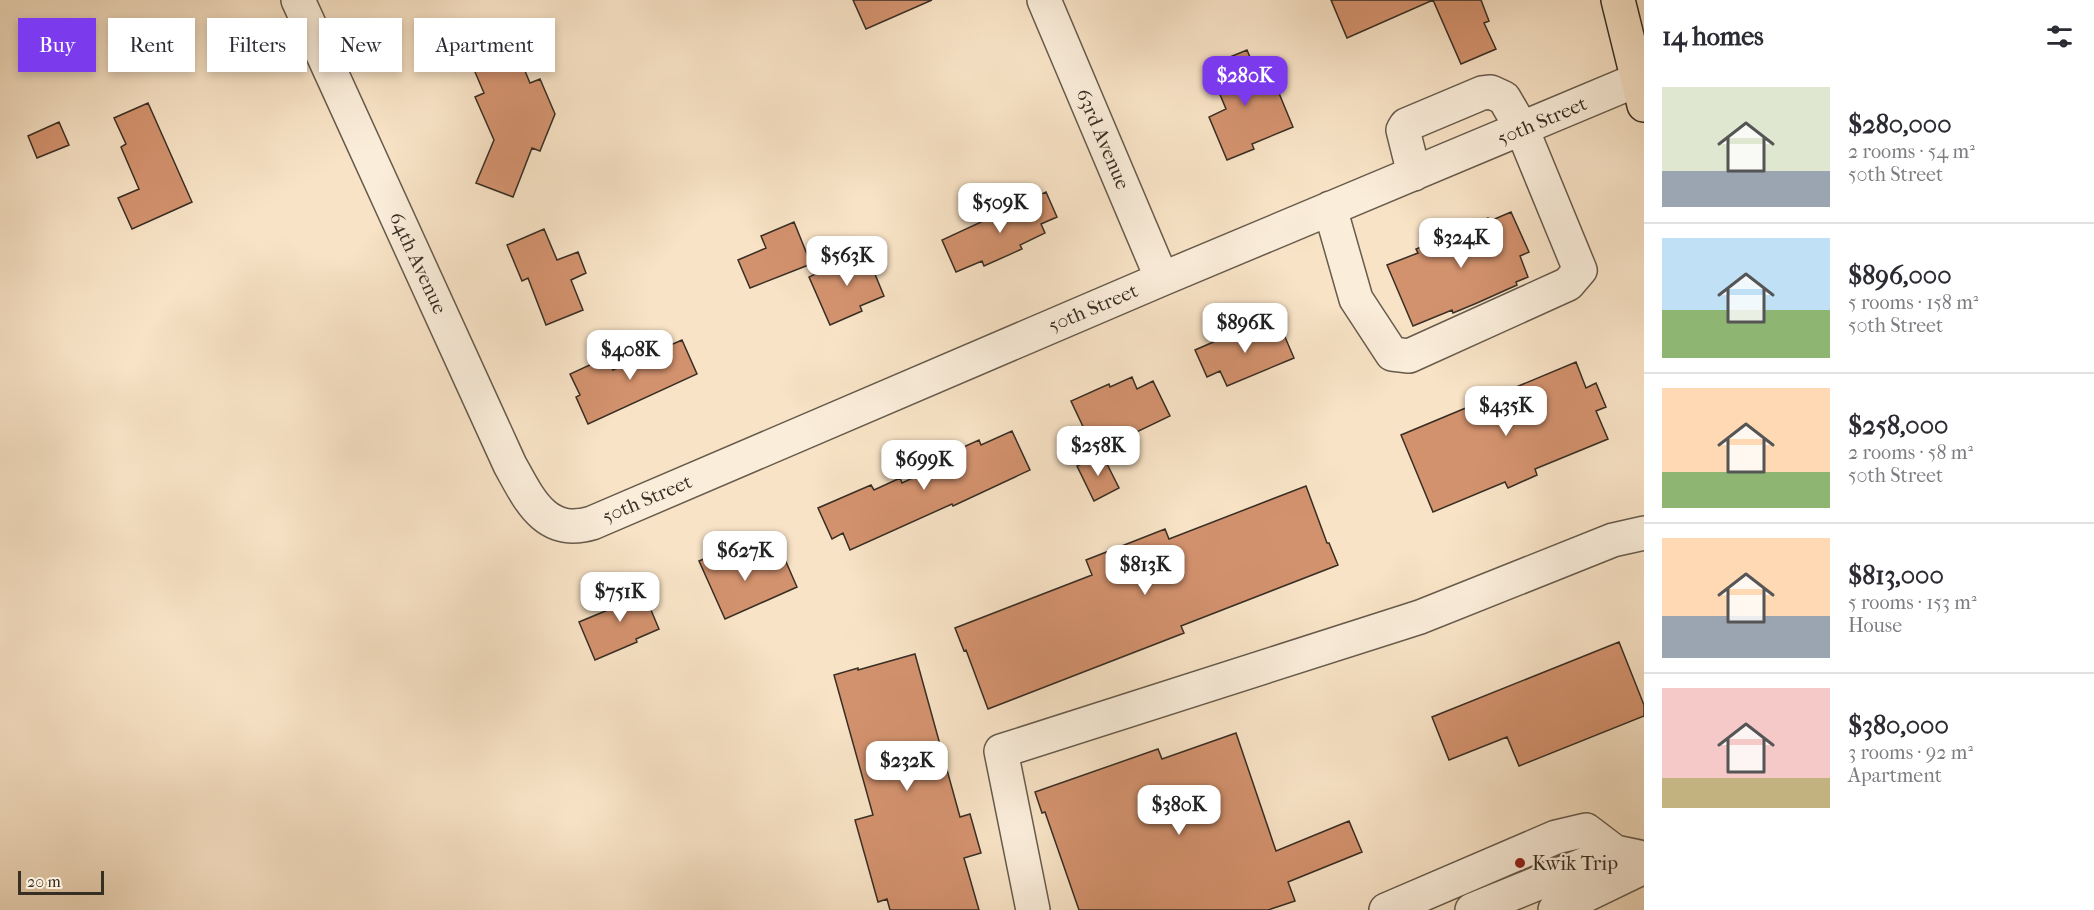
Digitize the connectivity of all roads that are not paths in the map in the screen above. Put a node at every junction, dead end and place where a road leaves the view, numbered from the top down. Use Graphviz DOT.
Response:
graph roads {
  1 [pos="298,0"];
  2 [pos="1044,0"];
  3 [pos="1618,0"];
  4 [pos="1642,88"];
  5 [pos="1522,129"];
  6 [pos="1414,174"];
  7 [pos="1330,208"];
  8 [pos="1161,279"];
  9 [pos="549,520"];
  10 [pos="1644,533"];
  11 [pos="1630,855"];
  12 [pos="1644,867"];
  13 [pos="1564,908"];
  14 [pos="1033,910"];
  15 [pos="1386,910"];
  16 [pos="1472,910"];
  1 -- 9 [label="street, 64th Avenue"];
  2 -- 8 [label="street, 63rd Avenue"];
  3 -- 4 [label="main road"];
  4 -- 5 [label="street, 50th Street"];
  5 -- 6 [label="street, 50th Street"];
  5 -- 6 [label="street"];
  5 -- 7 [label="street"];
  6 -- 7 [label="street, 50th Street"];
  7 -- 8 [label="street, 50th Street"];
  8 -- 9 [label="street, 50th Street"];
  10 -- 14 [label="street"];
  11 -- 15 [label="street"];
  11 -- 16 [label="street"];
  12 -- 13 [label="street"];
}
